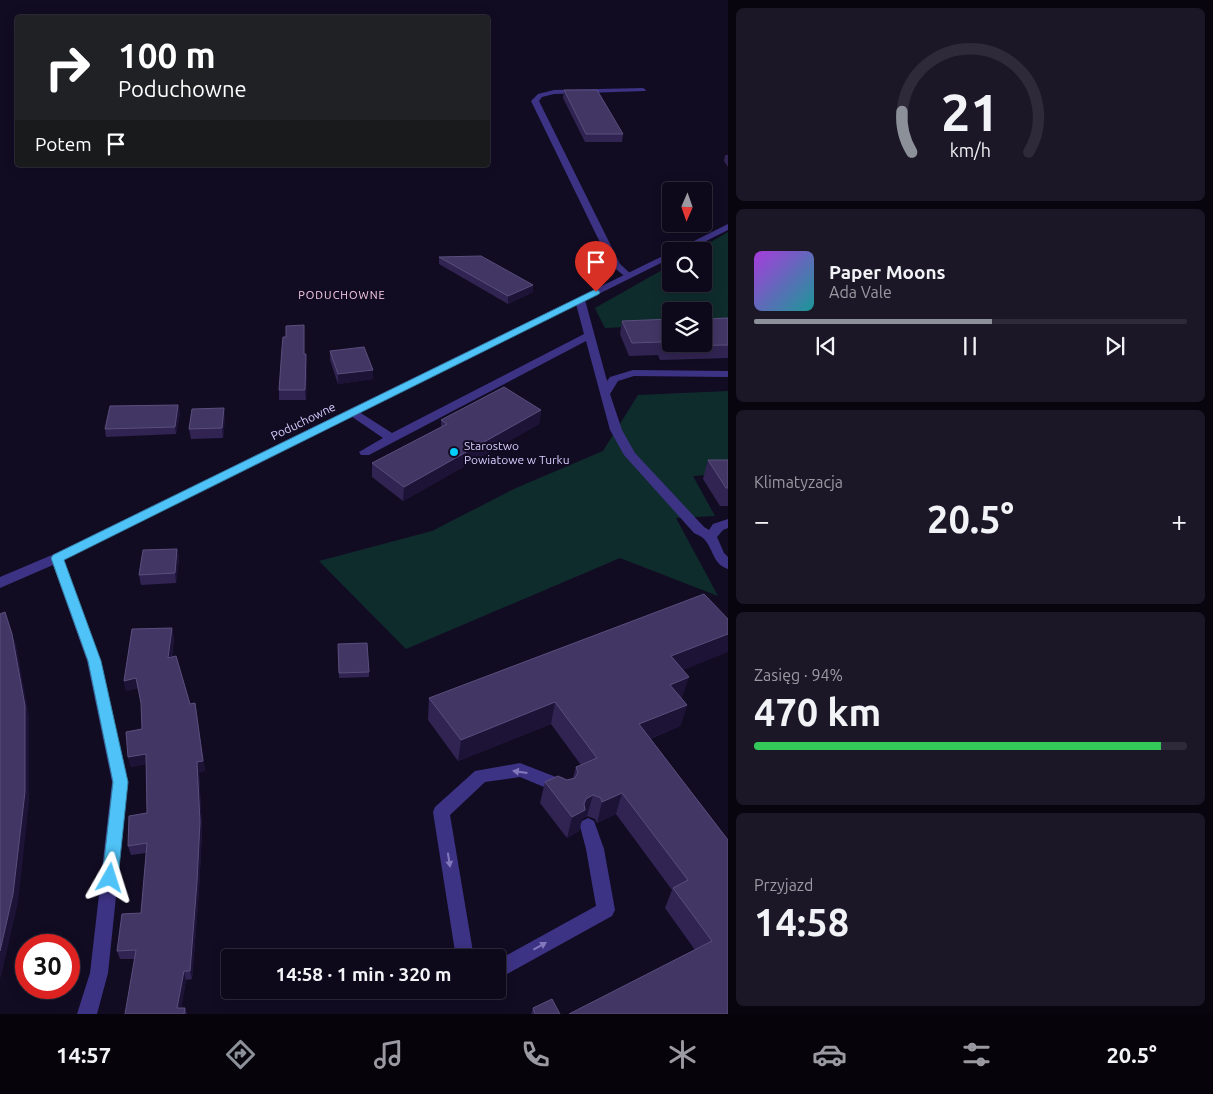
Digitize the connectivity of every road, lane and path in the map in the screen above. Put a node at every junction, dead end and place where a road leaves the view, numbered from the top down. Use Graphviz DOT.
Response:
graph roads {
  1 [pos="643,90"];
  2 [pos="728,227"];
  3 [pos="697,242"];
  4 [pos="662,259"];
  5 [pos="628,276"];
  6 [pos="580,300"];
  7 [pos="589,335"];
  8 [pos="728,374"];
  9 [pos="605,394"];
  10 [pos="352,412"];
  11 [pos="391,438"];
  12 [pos="365,452"];
  13 [pos="728,523"];
  14 [pos="710,538"];
  15 [pos="57,558"];
  16 [pos="728,564"];
  17 [pos="0,583"];
  18 [pos="563,792"];
  19 [pos="588,826"];
  20 [pos="464,949"];
  21 [pos="506,966"];
  22 [pos="87,1014"];
  1 -- 5 [label="street"];
  2 -- 3 [label="street"];
  4 -- 5 [label="street, Poduchowne"];
  5 -- 6 [label="street, Poduchowne"];
  6 -- 7 [label="street"];
  6 -- 10 [label="street, Poduchowne"];
  7 -- 9 [label="street"];
  7 -- 11 [label="street"];
  8 -- 9 [label="street"];
  9 -- 14 [label="street"];
  10 -- 11 [label="street"];
  10 -- 15 [label="street, Poduchowne"];
  11 -- 12 [label="street"];
  13 -- 14 [label="street"];
  14 -- 16 [label="street"];
  15 -- 17 [label="street, Poduchowne"];
  15 -- 22 [label="street"];
  18 -- 20 [label="street, one-way"];
  21 -- 19 [label="street, one-way"];
}
